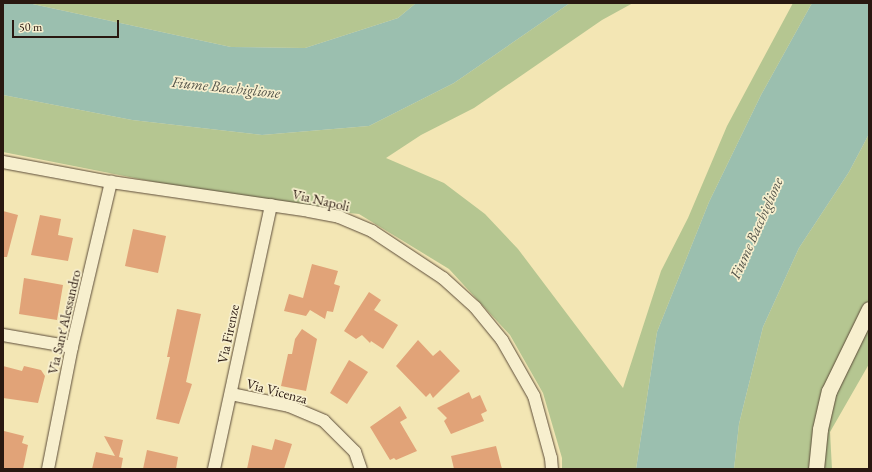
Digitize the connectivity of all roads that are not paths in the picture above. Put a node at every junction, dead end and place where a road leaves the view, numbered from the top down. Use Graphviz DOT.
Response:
graph roads {
  1 [pos="3,162"];
  2 [pos="111,182"];
  3 [pos="271,205"];
  4 [pos="869,309"];
  5 [pos="3,335"];
  6 [pos="72,347"];
  7 [pos="231,394"];
  8 [pos="48,469"];
  9 [pos="214,469"];
  10 [pos="361,469"];
  11 [pos="552,469"];
  12 [pos="816,469"];
  1 -- 2 [label="street, Via Napoli"];
  2 -- 3 [label="street, Via Napoli"];
  2 -- 6 [label="street, Via Sant'Alessandro"];
  3 -- 7 [label="street, Via Firenze"];
  3 -- 11 [label="street, Via Napoli"];
  4 -- 12 [label="street"];
  5 -- 6 [label="street"];
  6 -- 8 [label="street, Via Sant'Alessandro"];
  7 -- 9 [label="street, Via Firenze"];
  7 -- 10 [label="street, Via Vicenza"];
}
